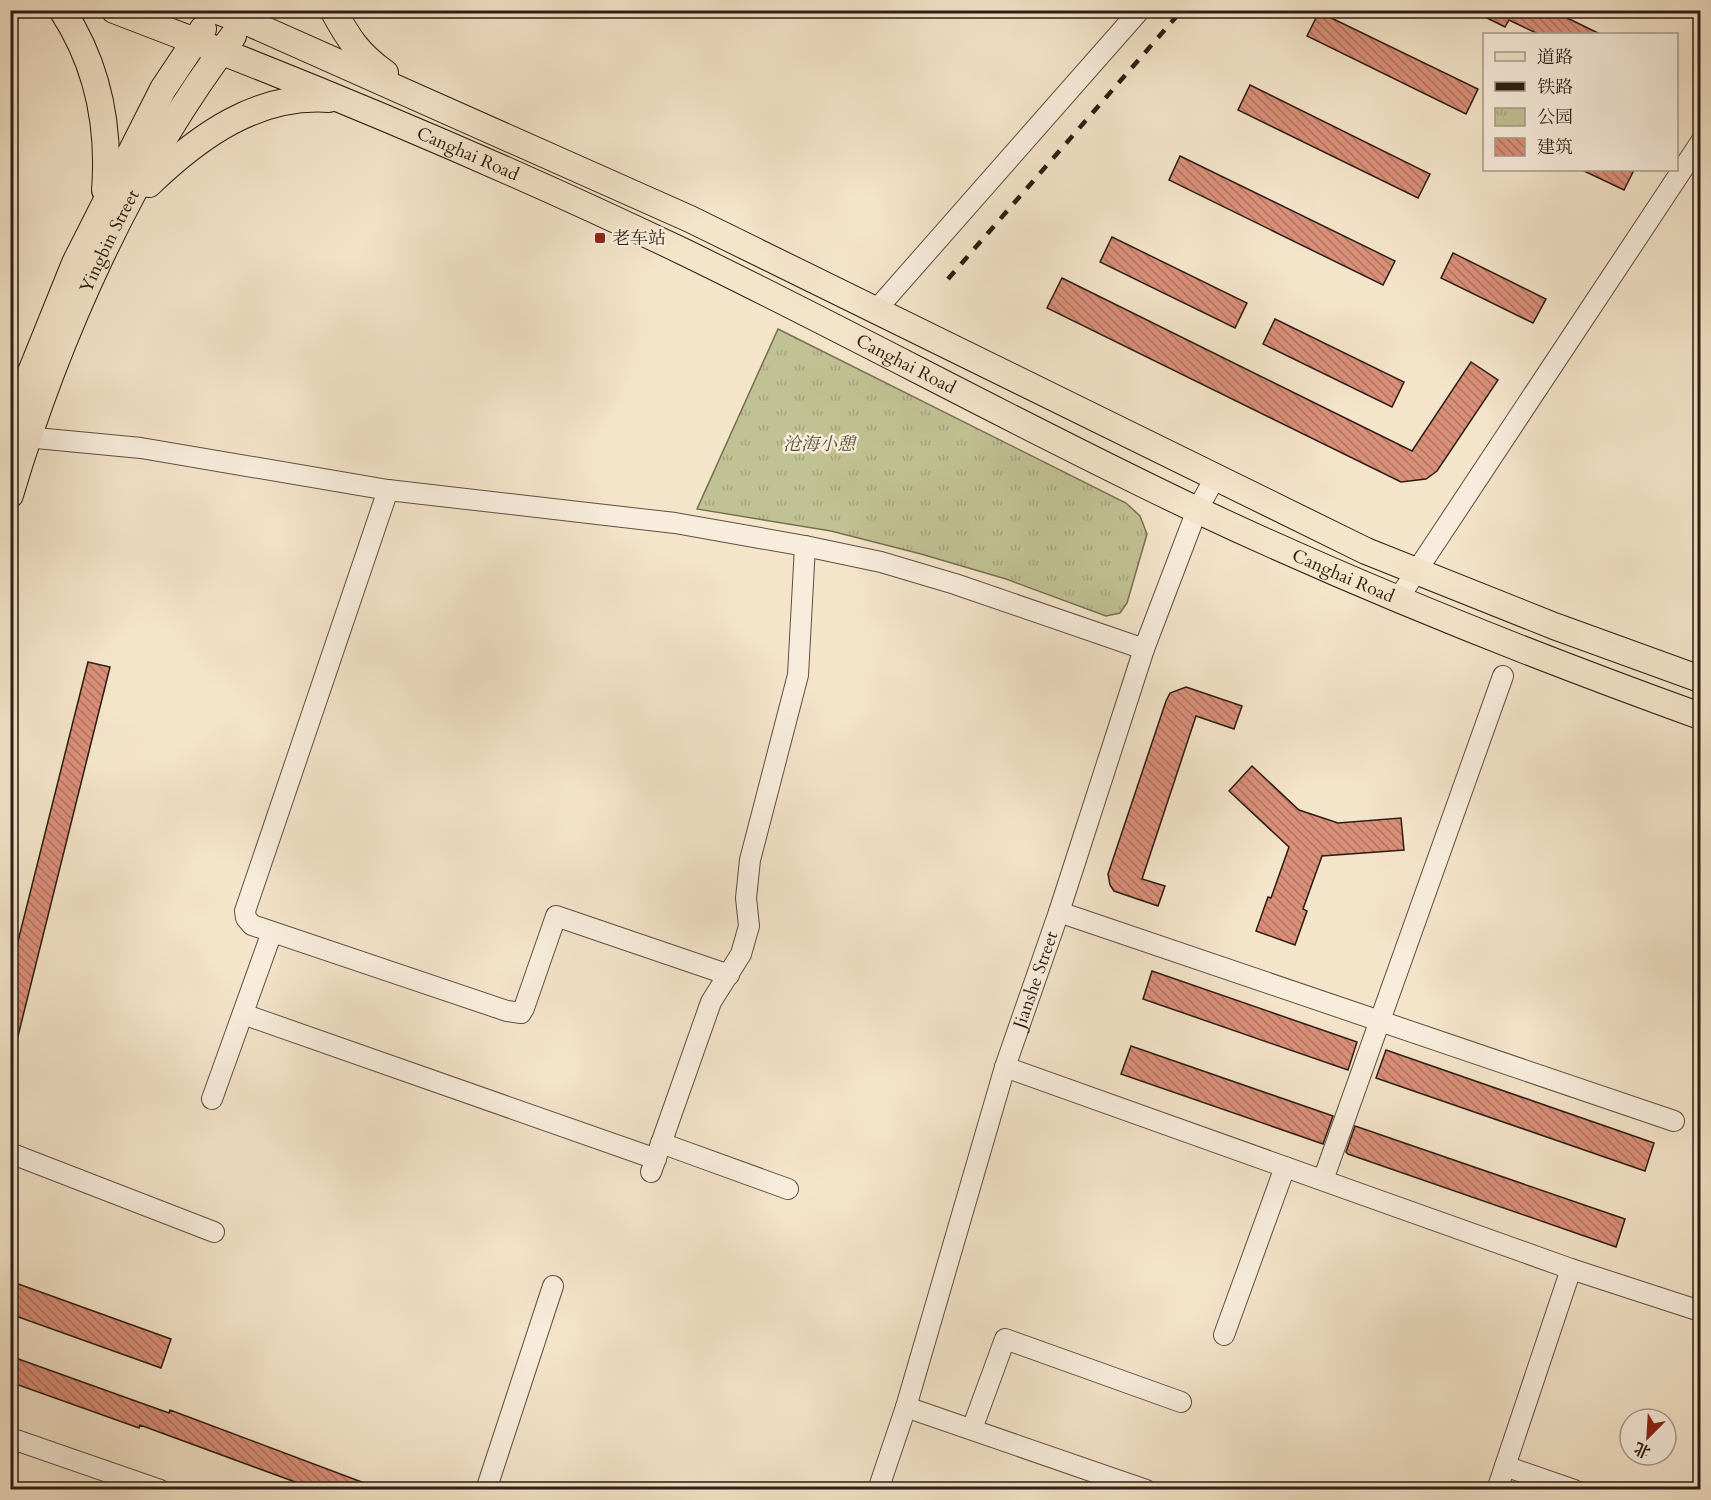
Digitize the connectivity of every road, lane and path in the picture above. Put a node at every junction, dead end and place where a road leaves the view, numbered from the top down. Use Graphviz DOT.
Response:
graph roads {
  1 [pos="62,10"];
  2 [pos="114,10"];
  3 [pos="333,10"];
  4 [pos="1140,10"];
  5 [pos="217,11"];
  6 [pos="250,16"];
  7 [pos="194,40"];
  8 [pos="223,50"];
  9 [pos="341,100"];
  10 [pos="425,101"];
  11 [pos="1701,143"];
  12 [pos="114,208"];
  13 [pos="876,310"];
  14 [pos="17,432"];
  15 [pos="1215,478"];
  16 [pos="388,490"];
  17 [pos="10,495"];
  18 [pos="1197,510"];
  19 [pos="805,546"];
  20 [pos="1415,572"];
  21 [pos="1398,599"];
  22 [pos="1144,649"];
  23 [pos="1503,676"];
  24 [pos="1701,679"];
  25 [pos="1701,716"];
  26 [pos="1059,912"];
  27 [pos="272,932"];
  28 [pos="729,975"];
  29 [pos="243,1014"];
  30 [pos="1382,1020"];
  31 [pos="1005,1067"];
  32 [pos="212,1099"];
  33 [pos="1674,1121"];
  34 [pos="10,1153"];
  35 [pos="656,1158"];
  36 [pos="1286,1167"];
  37 [pos="1323,1180"];
  38 [pos="788,1189"];
  39 [pos="214,1232"];
  40 [pos="1571,1269"];
  41 [pos="553,1286"];
  42 [pos="1701,1311"];
  43 [pos="1224,1335"];
  44 [pos="1181,1401"];
  45 [pos="906,1407"];
  46 [pos="972,1430"];
  47 [pos="10,1438"];
  48 [pos="1505,1466"];
  49 [pos="154,1488"];
  50 [pos="486,1490"];
  51 [pos="878,1490"];
  52 [pos="1146,1490"];
  53 [pos="1497,1490"];
  54 [pos="1574,1490"];
  1 -- 12 [label="main road"];
  2 -- 7 [label="main road, Canghai Road"];
  3 -- 10 [label="main road"];
  4 -- 13 [label="street"];
  5 -- 6 [label="main road, Canghai Road"];
  5 -- 7 [label="main road, Yingbin Street"];
  6 -- 8 [label="main road, Yingbin Street"];
  6 -- 10 [label="main road, Canghai Road"];
  7 -- 8 [label="main road, Canghai Road"];
  7 -- 12 [label="main road, Yingbin Street"];
  8 -- 9 [label="main road, Canghai Road"];
  8 -- 12 [label="main road, Yingbin Street"];
  9 -- 12 [label="main road"];
  9 -- 18 [label="main road, Canghai Road"];
  10 -- 13 [label="main road, Canghai Road"];
  11 -- 20 [label="street"];
  12 -- 14 [label="main road, Yingbin Street"];
  13 -- 15 [label="main road, Canghai Road"];
  14 -- 16 [label="street"];
  14 -- 17 [label="main road, Yingbin Street"];
  15 -- 18 [label="street, Jianshe Street"];
  15 -- 20 [label="main road, Canghai Road"];
  16 -- 19 [label="street"];
  16 -- 27 [label="street"];
  18 -- 21 [label="main road, Canghai Road"];
  18 -- 22 [label="street, Jianshe Street"];
  19 -- 22 [label="street"];
  19 -- 28 [label="street"];
  20 -- 21 [label="street"];
  20 -- 24 [label="main road, Canghai Road"];
  21 -- 25 [label="main road, Canghai Road"];
  22 -- 26 [label="street, Jianshe Street"];
  23 -- 30 [label="street"];
  26 -- 30 [label="street"];
  26 -- 31 [label="street, Jianshe Street"];
  27 -- 28 [label="street"];
  27 -- 29 [label="street"];
  28 -- 35 [label="street"];
  29 -- 32 [label="street"];
  29 -- 35 [label="street"];
  30 -- 33 [label="street"];
  30 -- 37 [label="street"];
  31 -- 36 [label="street"];
  31 -- 45 [label="street, Jianshe Street"];
  34 -- 39 [label="street"];
  35 -- 38 [label="street"];
  36 -- 37 [label="street"];
  36 -- 43 [label="street"];
  37 -- 40 [label="street"];
  40 -- 42 [label="street"];
  40 -- 48 [label="street"];
  41 -- 50 [label="street"];
  44 -- 46 [label="street"];
  45 -- 46 [label="street"];
  45 -- 51 [label="street, Jianshe Street"];
  46 -- 52 [label="street"];
  47 -- 49 [label="street"];
  48 -- 53 [label="street"];
  48 -- 54 [label="street"];
}
